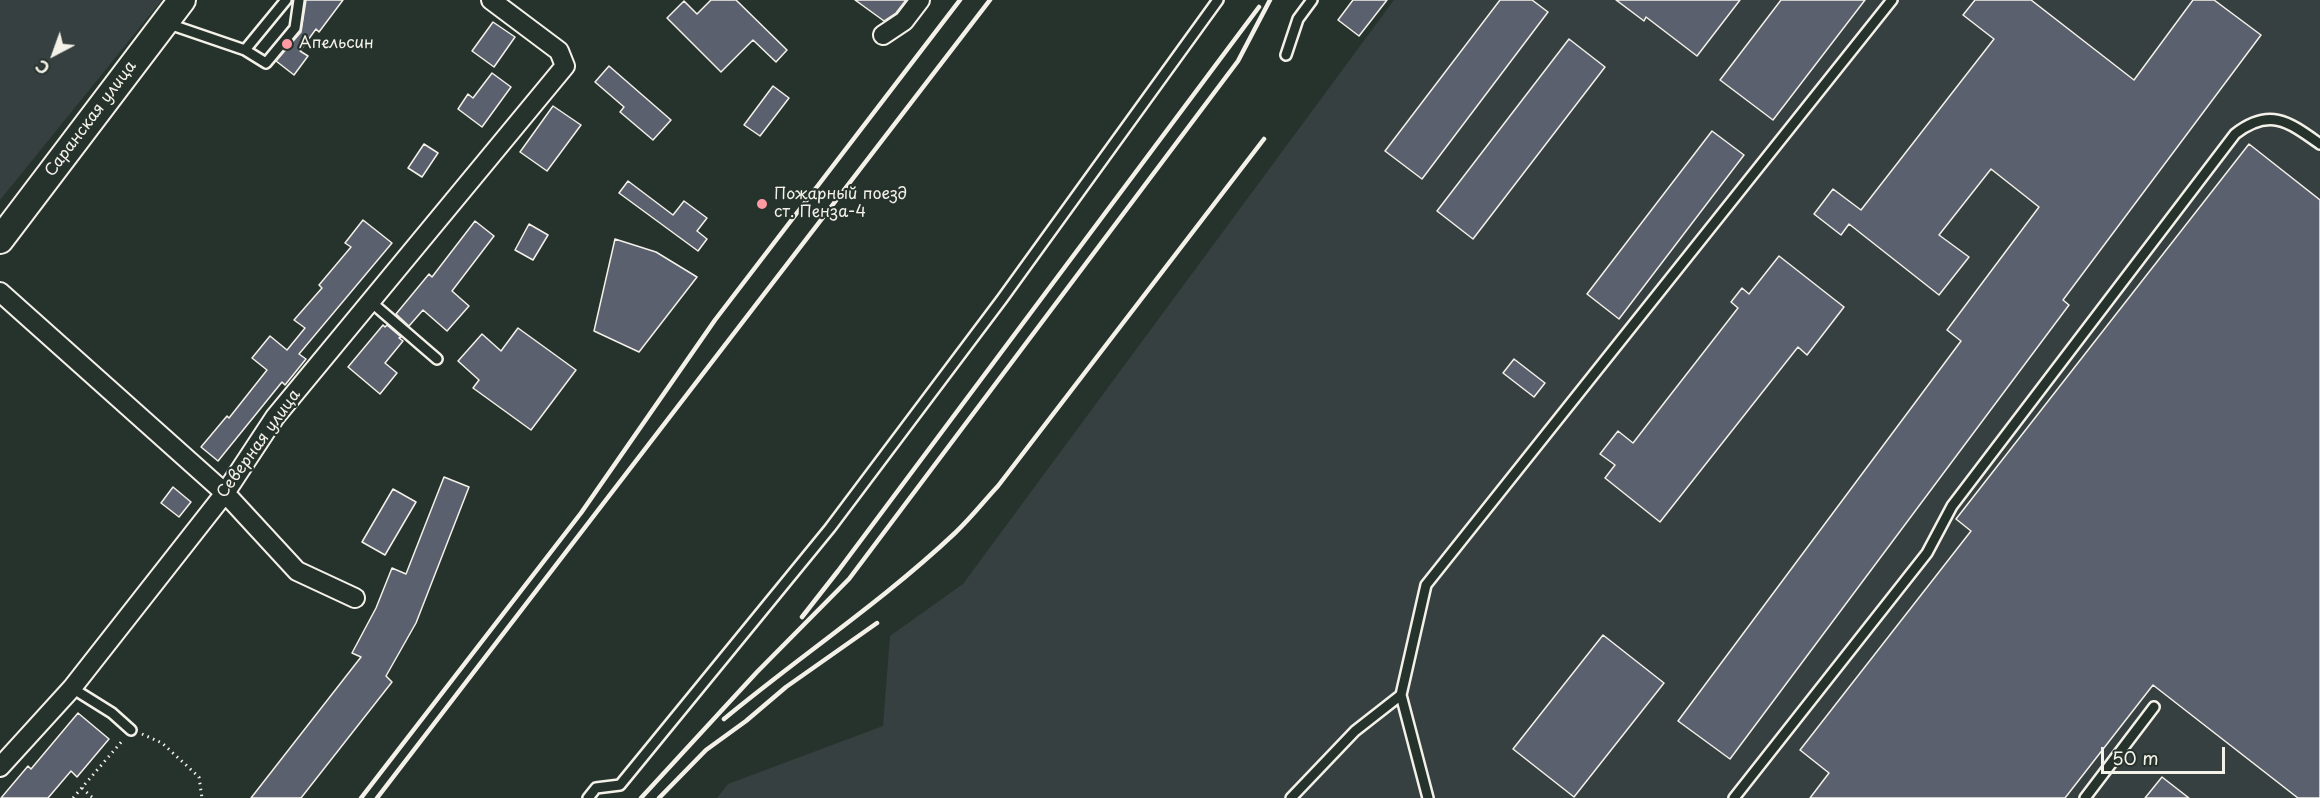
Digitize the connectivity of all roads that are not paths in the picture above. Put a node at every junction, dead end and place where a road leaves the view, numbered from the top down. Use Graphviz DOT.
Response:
graph roads {
  1 [pos="182,0"];
  2 [pos="286,0"];
  3 [pos="299,0"];
  4 [pos="491,0"];
  5 [pos="920,0"];
  6 [pos="1218,0"];
  7 [pos="1312,0"];
  8 [pos="1892,0"];
  9 [pos="164,23"];
  10 [pos="883,35"];
  11 [pos="245,50"];
  12 [pos="1286,55"];
  13 [pos="2320,144"];
  14 [pos="0,240"];
  15 [pos="0,292"];
  16 [pos="370,302"];
  17 [pos="438,359"];
  18 [pos="225,493"];
  19 [pos="355,598"];
  20 [pos="72,688"];
  21 [pos="1401,695"];
  22 [pos="2154,707"];
  23 [pos="131,730"];
  24 [pos="0,767"];
  25 [pos="588,798"];
  26 [pos="1291,798"];
  27 [pos="1428,798"];
  28 [pos="1734,798"];
  29 [pos="2085,798"];
  1 -- 9 [label="main road, Саранская улица"];
  2 -- 11 [label="lane"];
  3 -- 11 [label="lane"];
  4 -- 16 [label="street, Северная улица"];
  5 -- 10 [label="street"];
  6 -- 25 [label="lane"];
  7 -- 12 [label="lane"];
  8 -- 21 [label="lane"];
  9 -- 11 [label="lane"];
  9 -- 14 [label="main road, Саранская улица"];
  13 -- 28 [label="lane"];
  15 -- 18 [label="street"];
  16 -- 17 [label="lane"];
  16 -- 18 [label="street, Северная улица"];
  18 -- 19 [label="street"];
  18 -- 20 [label="street, Северная улица"];
  20 -- 23 [label="lane"];
  20 -- 24 [label="street, Северная улица"];
  21 -- 26 [label="lane"];
  21 -- 27 [label="lane"];
  22 -- 29 [label="lane"];
}
